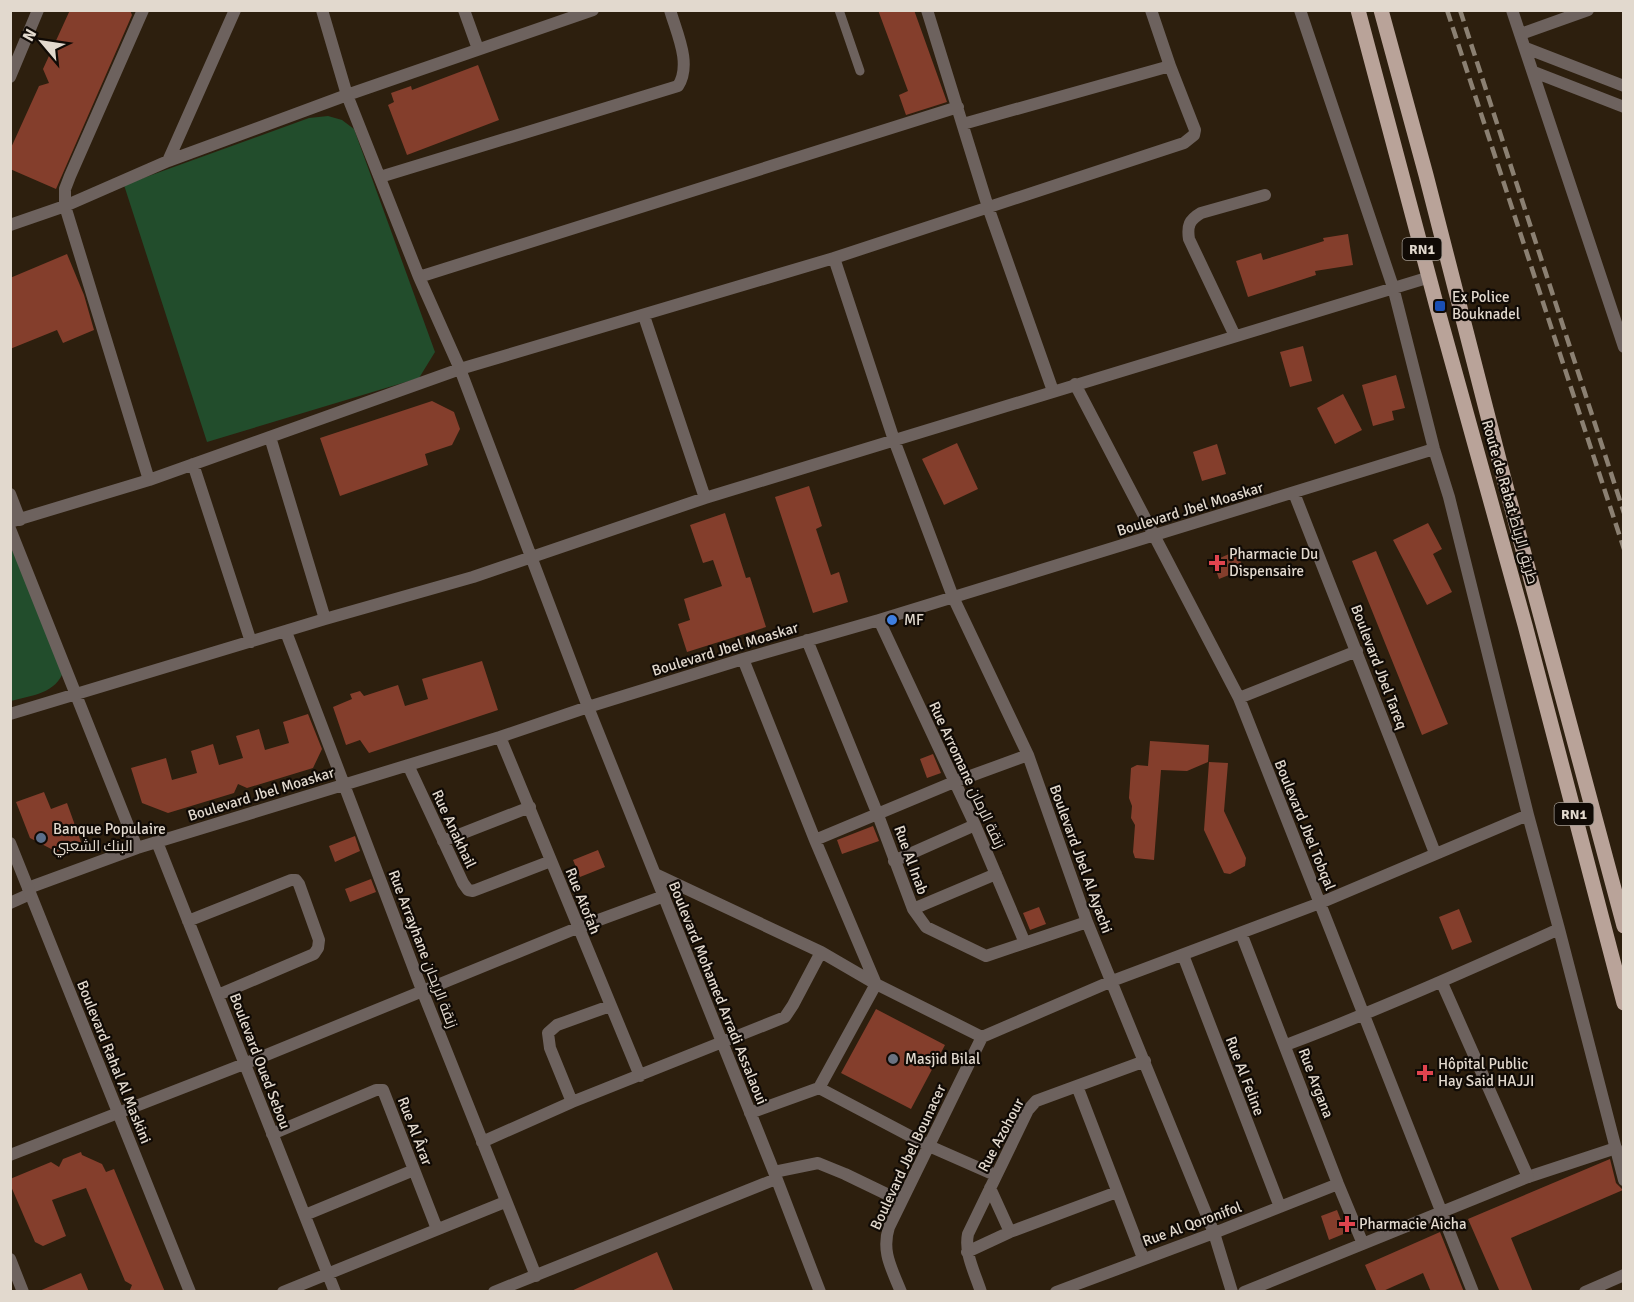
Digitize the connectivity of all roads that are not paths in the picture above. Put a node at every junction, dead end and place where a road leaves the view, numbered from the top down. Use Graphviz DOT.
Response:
graph roads {
  1 [pos="38,10"];
  2 [pos="143,10"];
  3 [pos="235,10"];
  4 [pos="322,10"];
  5 [pos="464,10"];
  6 [pos="593,10"];
  7 [pos="669,10"];
  8 [pos="839,10"];
  9 [pos="927,10"];
  10 [pos="1151,10"];
  11 [pos="1300,10"];
  12 [pos="1358,10"];
  13 [pos="1381,10"];
  14 [pos="1512,10"];
  15 [pos="1587,10"];
  16 [pos="1521,34"];
  17 [pos="1526,48"];
  18 [pos="478,49"];
  19 [pos="1170,66"];
  20 [pos="860,71"];
  21 [pos="1534,72"];
  22 [pos="10,78"];
  23 [pos="1623,86"];
  24 [pos="347,95"];
  25 [pos="958,107"];
  26 [pos="1623,107"];
  27 [pos="963,124"];
  28 [pos="168,161"];
  29 [pos="380,177"];
  30 [pos="1265,195"];
  31 [pos="65,206"];
  32 [pos="988,207"];
  33 [pos="10,225"];
  34 [pos="834,258"];
  35 [pos="419,277"];
  36 [pos="1430,277"];
  37 [pos="1393,287"];
  38 [pos="644,316"];
  39 [pos="1235,336"];
  40 [pos="1623,347"];
  41 [pos="460,369"];
  42 [pos="1075,384"];
  43 [pos="1053,391"];
  44 [pos="270,437"];
  45 [pos="894,440"];
  46 [pos="1434,449"];
  47 [pos="193,464"];
  48 [pos="149,480"];
  49 [pos="1293,493"];
  50 [pos="10,495"];
  51 [pos="705,498"];
  52 [pos="15,521"];
  53 [pos="10,529"];
  54 [pos="1153,537"];
  55 [pos="531,558"];
  56 [pos="952,597"];
  57 [pos="325,619"];
  58 [pos="879,620"];
  59 [pos="286,632"];
  60 [pos="807,640"];
  61 [pos="251,642"];
  62 [pos="1357,651"];
  63 [pos="743,659"];
  64 [pos="76,694"];
  65 [pos="1239,698"];
  66 [pos="588,706"];
  67 [pos="10,714"];
  68 [pos="500,737"];
  69 [pos="1028,755"];
  70 [pos="408,765"];
  71 [pos="954,782"];
  72 [pos="343,785"];
  73 [pos="530,807"];
  74 [pos="1528,814"];
  75 [pos="878,815"];
  76 [pos="975,825"];
  77 [pos="814,840"];
  78 [pos="442,841"];
  79 [pos="157,842"];
  80 [pos="10,843"];
  81 [pos="137,848"];
  82 [pos="1435,853"];
  83 [pos="551,861"];
  84 [pos="894,861"];
  85 [pos="655,874"];
  86 [pos="996,874"];
  87 [pos="29,891"];
  88 [pos="664,896"];
  89 [pos="10,903"];
  90 [pos="1320,903"];
  91 [pos="913,909"];
  92 [pos="188,921"];
  93 [pos="1088,922"];
  94 [pos="1623,926"];
  95 [pos="578,928"];
  96 [pos="1559,929"];
  97 [pos="1241,933"];
  98 [pos="1024,943"];
  99 [pos="821,952"];
  100 [pos="1182,955"];
  101 [pos="1112,981"];
  102 [pos="1442,983"];
  103 [pos="876,984"];
  104 [pos="422,990"];
  105 [pos="218,995"];
  106 [pos="1623,1003"];
  107 [pos="610,1006"];
  108 [pos="1365,1016"];
  109 [pos="982,1037"];
  110 [pos="722,1042"];
  111 [pos="1286,1045"];
  112 [pos="1145,1060"];
  113 [pos="244,1064"];
  114 [pos="640,1076"];
  115 [pos="1077,1086"];
  116 [pos="819,1088"];
  117 [pos="572,1102"];
  118 [pos="117,1112"];
  119 [pos="750,1113"];
  120 [pos="272,1134"];
  121 [pos="482,1142"];
  122 [pos="929,1146"];
  123 [pos="1616,1148"];
  124 [pos="10,1155"];
  125 [pos="414,1170"];
  126 [pos="995,1175"];
  127 [pos="775,1176"];
  128 [pos="1528,1177"];
  129 [pos="1623,1180"];
  130 [pos="1338,1184"];
  131 [pos="990,1188"];
  132 [pos="1117,1192"];
  133 [pos="901,1201"];
  134 [pos="505,1202"];
  135 [pos="1280,1207"];
  136 [pos="1443,1212"];
  137 [pos="305,1215"];
  138 [pos="437,1229"];
  139 [pos="1010,1232"];
  140 [pos="1214,1233"];
  141 [pos="1363,1244"];
  142 [pos="967,1252"];
  143 [pos="1143,1258"];
  144 [pos="10,1259"];
  145 [pos="327,1274"];
  146 [pos="1623,1275"];
  147 [pos="536,1276"];
  148 [pos="900,1291"];
  149 [pos="23,1292"];
  150 [pos="190,1292"];
  151 [pos="283,1292"];
  152 [pos="335,1292"];
  153 [pos="494,1292"];
  154 [pos="820,1292"];
  155 [pos="981,1292"];
  156 [pos="1056,1292"];
  157 [pos="1232,1292"];
  158 [pos="1244,1292"];
  159 [pos="1473,1292"];
  160 [pos="1585,1292"];
  1 -- 22 [label="street"];
  2 -- 31 [label="street"];
  3 -- 28 [label="street"];
  4 -- 24 [label="street, Boulevard Mohamed Arradi Assalaoui"];
  5 -- 18 [label="street"];
  6 -- 18 [label="street"];
  7 -- 29 [label="street"];
  8 -- 20 [label="lane"];
  9 -- 25 [label="street"];
  10 -- 19 [label="street"];
  11 -- 37 [label="street"];
  12 -- 36 [label="main road, Route de Rabat طريق الرباط / RN1"];
  13 -- 94 [label="main road, Route de Rabat طريق الرباط / RN1"];
  14 -- 16 [label="street"];
  15 -- 16 [label="street"];
  16 -- 17 [label="street"];
  17 -- 21 [label="street"];
  17 -- 23 [label="street"];
  18 -- 24 [label="street"];
  19 -- 27 [label="street"];
  19 -- 32 [label="street"];
  21 -- 26 [label="street"];
  21 -- 40 [label="street"];
  24 -- 28 [label="street"];
  24 -- 29 [label="street, Boulevard Mohamed Arradi Assalaoui"];
  25 -- 27 [label="street"];
  25 -- 35 [label="street"];
  27 -- 32 [label="street"];
  28 -- 31 [label="street"];
  29 -- 35 [label="street, Boulevard Mohamed Arradi Assalaoui"];
  30 -- 39 [label="street"];
  31 -- 33 [label="street"];
  31 -- 48 [label="street"];
  32 -- 34 [label="street"];
  32 -- 43 [label="street"];
  34 -- 38 [label="street"];
  34 -- 45 [label="street, Boulevard Jbel Al Ayachi"];
  35 -- 41 [label="street, Boulevard Mohamed Arradi Assalaoui"];
  36 -- 37 [label="street"];
  36 -- 106 [label="main road, Route de Rabat طريق الرباط / RN1"];
  37 -- 39 [label="street"];
  37 -- 46 [label="street"];
  38 -- 41 [label="street"];
  38 -- 51 [label="street"];
  39 -- 42 [label="street"];
  41 -- 44 [label="street"];
  41 -- 55 [label="street, Boulevard Mohamed Arradi Assalaoui"];
  42 -- 43 [label="street"];
  42 -- 54 [label="street, Boulevard Jbel Tobqal"];
  43 -- 45 [label="street"];
  44 -- 47 [label="street"];
  44 -- 57 [label="street"];
  45 -- 51 [label="street"];
  45 -- 56 [label="street, Boulevard Jbel Al Ayachi"];
  46 -- 49 [label="street, Boulevard Jbel Moaskar"];
  46 -- 74 [label="street"];
  47 -- 48 [label="street"];
  47 -- 61 [label="street"];
  48 -- 52 [label="street"];
  49 -- 54 [label="street, Boulevard Jbel Moaskar"];
  49 -- 62 [label="street, Boulevard Jbel Tareq"];
  50 -- 52 [label="street"];
  51 -- 55 [label="street"];
  53 -- 64 [label="street"];
  54 -- 56 [label="street, Boulevard Jbel Moaskar"];
  54 -- 65 [label="street, Boulevard Jbel Tobqal"];
  55 -- 57 [label="street"];
  55 -- 66 [label="street, Boulevard Mohamed Arradi Assalaoui"];
  56 -- 58 [label="street, Boulevard Jbel Moaskar"];
  56 -- 69 [label="street, Boulevard Jbel Al Ayachi"];
  57 -- 59 [label="street"];
  58 -- 60 [label="street, Boulevard Jbel Moaskar"];
  58 -- 71 [label="street, Rue Arromane زنقة الرمان"];
  59 -- 61 [label="street"];
  59 -- 72 [label="street, Rue Arrayhane زنقة الريحان"];
  60 -- 63 [label="street, Boulevard Jbel Moaskar"];
  60 -- 75 [label="street, Rue Al Inab"];
  61 -- 64 [label="street"];
  62 -- 65 [label="street"];
  62 -- 82 [label="street, Boulevard Jbel Tareq"];
  63 -- 66 [label="street, Boulevard Jbel Moaskar"];
  63 -- 77 [label="street"];
  64 -- 67 [label="street"];
  64 -- 81 [label="street"];
  65 -- 90 [label="street, Boulevard Jbel Tobqal"];
  66 -- 68 [label="street, Boulevard Jbel Moaskar"];
  66 -- 85 [label="street, Boulevard Mohamed Arradi Assalaoui"];
  68 -- 70 [label="street, Boulevard Jbel Moaskar"];
  68 -- 73 [label="street, Rue Atofah"];
  69 -- 71 [label="street"];
  69 -- 93 [label="street, Boulevard Jbel Al Ayachi"];
  70 -- 72 [label="street, Boulevard Jbel Moaskar"];
  70 -- 78 [label="street, Rue Anakhail"];
  71 -- 75 [label="street"];
  71 -- 76 [label="street, Rue Arromane زنقة الرمان"];
  72 -- 79 [label="street, Boulevard Jbel Moaskar"];
  72 -- 104 [label="street, Rue Arrayhane زنقة الريحان"];
  73 -- 78 [label="street"];
  73 -- 83 [label="street, Rue Atofah"];
  74 -- 82 [label="street"];
  74 -- 96 [label="street"];
  75 -- 77 [label="street"];
  75 -- 84 [label="street, Rue Al Inab"];
  76 -- 84 [label="street"];
  76 -- 86 [label="street, Rue Arromane زنقة الرمان"];
  77 -- 103 [label="street"];
  78 -- 83 [label="street, Rue Anakhail"];
  79 -- 81 [label="street, Boulevard Jbel Moaskar"];
  79 -- 92 [label="street, Boulevard Oued Sebou"];
  80 -- 87 [label="street, Boulevard Rahal Al Maskini"];
  81 -- 87 [label="street, Boulevard Jbel Moaskar"];
  82 -- 90 [label="street"];
  83 -- 95 [label="street, Rue Atofah"];
  84 -- 91 [label="street, Rue Al Inab"];
  85 -- 88 [label="street, Boulevard Mohamed Arradi Assalaoui"];
  85 -- 99 [label="street"];
  86 -- 91 [label="street"];
  86 -- 98 [label="street, Rue Arromane زنقة الرمان"];
  87 -- 89 [label="street, Boulevard Jbel Moaskar"];
  87 -- 118 [label="street, Boulevard Rahal Al Maskini"];
  88 -- 95 [label="street"];
  88 -- 110 [label="street, Boulevard Mohamed Arradi Assalaoui"];
  90 -- 97 [label="street"];
  90 -- 108 [label="street, Boulevard Jbel Tobqal"];
  91 -- 98 [label="street, Rue Al Inab"];
  92 -- 105 [label="street, Boulevard Oued Sebou"];
  92 -- 105 [label="street"];
  93 -- 98 [label="street, Rue Al Inab"];
  93 -- 101 [label="street, Boulevard Jbel Al Ayachi"];
  95 -- 104 [label="street"];
  95 -- 107 [label="street, Rue Atofah"];
  96 -- 102 [label="street"];
  96 -- 123 [label="street"];
  97 -- 100 [label="street"];
  97 -- 111 [label="street, Rue Argana"];
  99 -- 103 [label="street"];
  99 -- 110 [label="street"];
  100 -- 101 [label="street"];
  100 -- 135 [label="street, Rue Al Feline"];
  101 -- 109 [label="street"];
  101 -- 112 [label="street, Boulevard Jbel Al Ayachi"];
  102 -- 108 [label="street"];
  102 -- 128 [label="street"];
  103 -- 109 [label="street"];
  103 -- 116 [label="street"];
  104 -- 113 [label="street"];
  104 -- 121 [label="street, Rue Arrayhane زنقة الريحان"];
  105 -- 113 [label="street, Boulevard Oued Sebou"];
  107 -- 114 [label="street, Rue Atofah"];
  107 -- 117 [label="street"];
  108 -- 111 [label="street"];
  108 -- 136 [label="street, Boulevard Jbel Tobqal"];
  109 -- 122 [label="street, Boulevard Jbel Bounacer"];
  110 -- 114 [label="street"];
  110 -- 119 [label="street, Boulevard Mohamed Arradi Assalaoui"];
  111 -- 130 [label="street, Rue Argana"];
  112 -- 115 [label="street, Rue Azohour"];
  112 -- 140 [label="street, Boulevard Jbel Al Ayachi"];
  113 -- 118 [label="street"];
  113 -- 120 [label="street, Boulevard Oued Sebou"];
  114 -- 117 [label="street"];
  115 -- 126 [label="street, Rue Azohour"];
  115 -- 132 [label="street"];
  116 -- 119 [label="street"];
  116 -- 122 [label="street"];
  117 -- 121 [label="street"];
  118 -- 124 [label="street"];
  118 -- 150 [label="street, Boulevard Rahal Al Maskini"];
  119 -- 127 [label="street, Boulevard Mohamed Arradi Assalaoui"];
  120 -- 125 [label="street, Rue Al Ârar"];
  120 -- 137 [label="street, Boulevard Oued Sebou"];
  121 -- 134 [label="street, Rue Arrayhane زنقة الريحان"];
  122 -- 126 [label="street"];
  122 -- 133 [label="street, Boulevard Jbel Bounacer"];
  123 -- 128 [label="street"];
  123 -- 129 [label="street"];
  125 -- 137 [label="street"];
  125 -- 138 [label="street, Rue Al Ârar"];
  126 -- 131 [label="street, Rue Azohour"];
  127 -- 133 [label="street"];
  127 -- 147 [label="street"];
  127 -- 154 [label="street, Boulevard Mohamed Arradi Assalaoui"];
  128 -- 136 [label="street"];
  130 -- 135 [label="street, Rue Al Qoronifol"];
  130 -- 141 [label="street, Rue Argana"];
  131 -- 139 [label="street"];
  131 -- 142 [label="street, Rue Azohour"];
  132 -- 139 [label="street"];
  132 -- 143 [label="street"];
  133 -- 148 [label="street, Boulevard Jbel Bounacer"];
  134 -- 138 [label="street"];
  134 -- 147 [label="street, Rue Arrayhane زنقة الريحان"];
  135 -- 140 [label="street, Rue Al Qoronifol"];
  136 -- 141 [label="street"];
  136 -- 159 [label="street, Boulevard Jbel Tobqal"];
  137 -- 145 [label="street, Boulevard Oued Sebou"];
  138 -- 145 [label="street"];
  139 -- 142 [label="street"];
  140 -- 143 [label="street, Rue Al Qoronifol"];
  140 -- 157 [label="street, Boulevard Jbel Al Ayachi"];
  141 -- 158 [label="street"];
  142 -- 155 [label="street"];
  143 -- 156 [label="street, Rue Al Qoronifol"];
  144 -- 149 [label="street"];
  145 -- 151 [label="street"];
  145 -- 152 [label="street, Boulevard Oued Sebou"];
  146 -- 160 [label="street"];
  147 -- 153 [label="street"];
}
